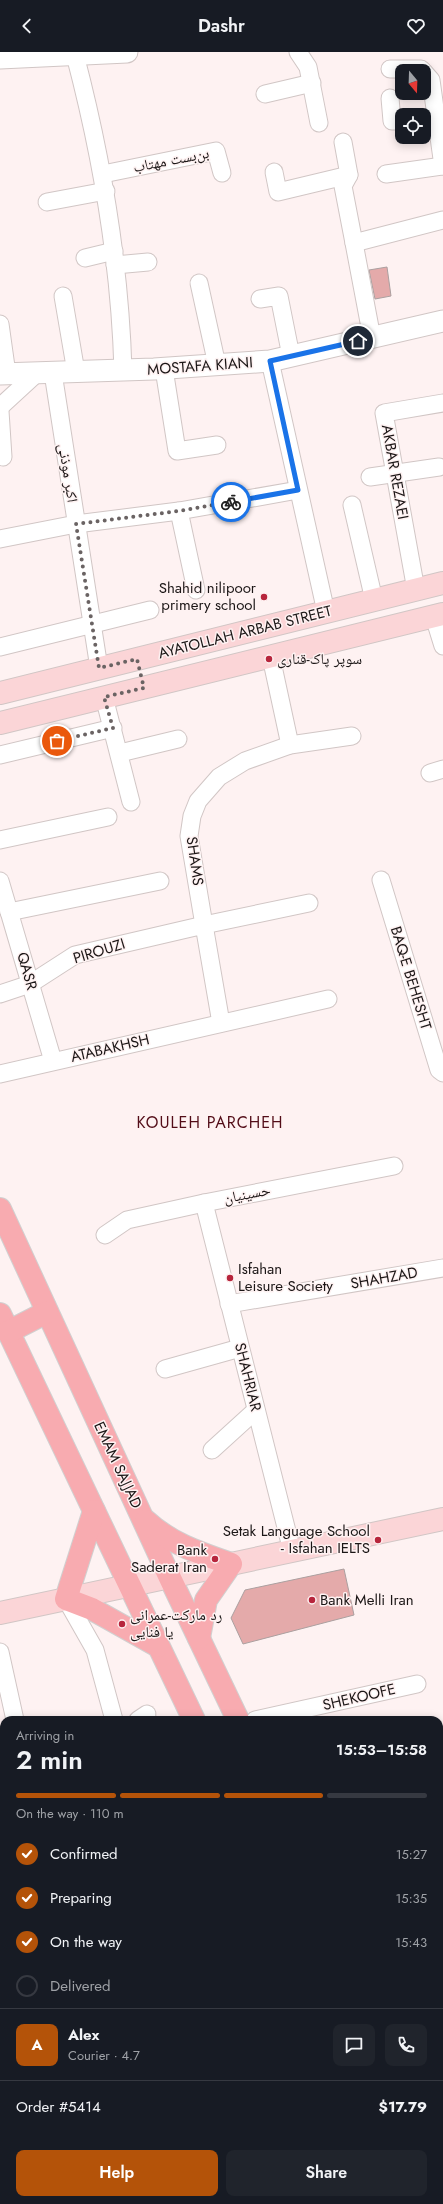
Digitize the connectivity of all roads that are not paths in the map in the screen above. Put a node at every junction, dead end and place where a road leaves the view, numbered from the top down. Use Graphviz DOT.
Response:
graph roads {
  1 [pos="115,52"];
  2 [pos="127,52"];
  3 [pos="298,52"];
  4 [pos="75,54"];
  5 [pos="10,56"];
  6 [pos="390,69"];
  7 [pos="395,69"];
  8 [pos="431,80"];
  9 [pos="312,84"];
  10 [pos="265,94"];
  11 [pos="390,98"];
  12 [pos="438,100"];
  13 [pos="431,117"];
  14 [pos="395,121"];
  15 [pos="319,123"];
  16 [pos="431,123"];
  17 [pos="343,142"];
  18 [pos="443,166"];
  19 [pos="274,172"];
  20 [pos="222,173"];
  21 [pos="103,174"];
  22 [pos="386,174"];
  23 [pos="349,176"];
  24 [pos="106,191"];
  25 [pos="47,202"];
  26 [pos="443,220"];
  27 [pos="354,244"];
  28 [pos="84,258"];
  29 [pos="114,258"];
  30 [pos="148,262"];
  31 [pos="198,283"];
  32 [pos="63,296"];
  33 [pos="260,299"];
  34 [pos="443,321"];
  35 [pos="0,324"];
  36 [pos="372,338"];
  37 [pos="291,356"];
  38 [pos="270,361"];
  39 [pos="217,365"];
  40 [pos="164,369"];
  41 [pos="123,371"];
  42 [pos="76,372"];
  43 [pos="45,373"];
  44 [pos="3,374"];
  45 [pos="443,404"];
  46 [pos="0,407"];
  47 [pos="0,411"];
  48 [pos="217,445"];
  49 [pos="3,457"];
  50 [pos="439,467"];
  51 [pos="395,473"];
  52 [pos="370,477"];
  53 [pos="298,490"];
  54 [pos="352,505"];
  55 [pos="179,511"];
  56 [pos="76,524"];
  57 [pos="0,539"];
  58 [pos="443,583"];
  59 [pos="196,590"];
  60 [pos="416,590"];
  61 [pos="374,600"];
  62 [pos="150,610"];
  63 [pos="326,612"];
  64 [pos="438,615"];
  65 [pos="92,624"];
  66 [pos="443,646"];
  67 [pos="0,647"];
  68 [pos="271,657"];
  69 [pos="137,659"];
  70 [pos="99,668"];
  71 [pos="144,688"];
  72 [pos="0,693"];
  73 [pos="104,697"];
  74 [pos="0,723"];
  75 [pos="113,728"];
  76 [pos="352,736"];
  77 [pos="178,739"];
  78 [pos="290,745"];
  79 [pos="120,753"];
  80 [pos="0,755"];
  81 [pos="131,802"];
  82 [pos="108,818"];
  83 [pos="0,840"];
  84 [pos="381,880"];
  85 [pos="160,881"];
  86 [pos="3,897"];
  87 [pos="310,903"];
  88 [pos="204,924"];
  89 [pos="30,984"];
  90 [pos="0,994"];
  91 [pos="328,999"];
  92 [pos="221,1023"];
  93 [pos="53,1061"];
  94 [pos="443,1073"];
  95 [pos="0,1074"];
  96 [pos="394,1166"];
  97 [pos="204,1203"];
  98 [pos="0,1209"];
  99 [pos="105,1235"];
  100 [pos="443,1268"];
  101 [pos="229,1304"];
  102 [pos="47,1312"];
  103 [pos="4,1323"];
  104 [pos="240,1348"];
  105 [pos="165,1369"];
  106 [pos="256,1410"];
  107 [pos="212,1450"];
  108 [pos="94,1511"];
  109 [pos="142,1517"];
  110 [pos="443,1519"];
  111 [pos="292,1551"];
  112 [pos="231,1564"];
  113 [pos="170,1578"];
  114 [pos="130,1586"];
  115 [pos="66,1599"];
  116 [pos="0,1613"];
  117 [pos="199,1638"];
  118 [pos="158,1646"];
  119 [pos="0,1652"];
  120 [pos="417,1684"];
  121 [pos="14,1716"];
  122 [pos="113,1716"];
  123 [pos="192,1716"];
  124 [pos="236,1716"];
  125 [pos="273,1716"];
  1 -- 2 [label="street"];
  1 -- 4 [label="street"];
  3 -- 9 [label="street"];
  4 -- 5 [label="street"];
  4 -- 21 [label="street"];
  6 -- 7 [label="street"];
  8 -- 12 [label="street"];
  9 -- 10 [label="street"];
  9 -- 15 [label="street"];
  11 -- 14 [label="street"];
  12 -- 13 [label="street"];
  16 -- 18 [label="street"];
  17 -- 23 [label="street"];
  18 -- 22 [label="street"];
  19 -- 23 [label="street"];
  20 -- 21 [label="street, بن‌بست مهتاب"];
  21 -- 24 [label="street"];
  23 -- 27 [label="street"];
  24 -- 25 [label="street"];
  24 -- 29 [label="street"];
  26 -- 27 [label="street"];
  27 -- 36 [label="street"];
  28 -- 29 [label="street"];
  29 -- 30 [label="street"];
  29 -- 41 [label="street"];
  31 -- 39 [label="street"];
  32 -- 42 [label="street"];
  33 -- 37 [label="street"];
  34 -- 36 [label="street, MOSTAFA KIANI"];
  35 -- 44 [label="street"];
  36 -- 37 [label="street, MOSTAFA KIANI"];
  37 -- 38 [label="street, MOSTAFA KIANI"];
  38 -- 39 [label="street, MOSTAFA KIANI"];
  38 -- 53 [label="street"];
  39 -- 40 [label="street, MOSTAFA KIANI"];
  40 -- 41 [label="street, MOSTAFA KIANI"];
  40 -- 48 [label="street"];
  41 -- 42 [label="street, MOSTAFA KIANI"];
  42 -- 43 [label="street, MOSTAFA KIANI"];
  43 -- 44 [label="street, MOSTAFA KIANI"];
  43 -- 46 [label="street"];
  43 -- 56 [label="street, اکبر موذنی"];
  45 -- 51 [label="street, AKBAR REZAEI"];
  47 -- 49 [label="street"];
  50 -- 51 [label="street"];
  51 -- 52 [label="street"];
  51 -- 60 [label="street, AKBAR REZAEI"];
  53 -- 55 [label="street"];
  53 -- 63 [label="street"];
  54 -- 61 [label="street"];
  55 -- 56 [label="street"];
  55 -- 59 [label="street"];
  56 -- 57 [label="street"];
  56 -- 65 [label="street, اکبر موذنی"];
  58 -- 60 [label="main road, AYATOLLAH ARBAB STREET"];
  60 -- 61 [label="main road, AYATOLLAH ARBAB STREET"];
  61 -- 63 [label="main road, AYATOLLAH ARBAB STREET"];
  62 -- 65 [label="street"];
  63 -- 69 [label="main road, AYATOLLAH ARBAB STREET"];
  64 -- 66 [label="street"];
  64 -- 68 [label="main road, AYATOLLAH ARBAB STREET"];
  65 -- 67 [label="street"];
  65 -- 70 [label="street, اکبر موذنی"];
  68 -- 71 [label="main road, AYATOLLAH ARBAB STREET"];
  68 -- 78 [label="street"];
  69 -- 70 [label="main road, AYATOLLAH ARBAB STREET"];
  69 -- 71 [label="main road"];
  70 -- 72 [label="main road, AYATOLLAH ARBAB STREET"];
  71 -- 73 [label="main road, AYATOLLAH ARBAB STREET"];
  73 -- 74 [label="main road, AYATOLLAH ARBAB STREET"];
  73 -- 75 [label="street"];
  75 -- 79 [label="street"];
  75 -- 80 [label="street"];
  76 -- 78 [label="street, SHAMS"];
  77 -- 79 [label="street"];
  78 -- 88 [label="street, SHAMS"];
  79 -- 81 [label="street"];
  82 -- 83 [label="street"];
  84 -- 94 [label="street, BAQ-E BEHESHT"];
  85 -- 86 [label="street"];
  86 -- 89 [label="street, QASR"];
  87 -- 88 [label="street"];
  88 -- 89 [label="street, PIROUZI"];
  88 -- 92 [label="street"];
  89 -- 90 [label="street, PIROUZI"];
  89 -- 93 [label="street, QASR"];
  91 -- 92 [label="street, ATABAKHSH"];
  92 -- 93 [label="street, ATABAKHSH"];
  93 -- 95 [label="street, ATABAKHSH"];
  96 -- 97 [label="street, حسینیان"];
  97 -- 99 [label="street, حسینیان"];
  97 -- 101 [label="street, SHAHRIAR"];
  98 -- 102 [label="main road, EMAM SAJJAD"];
  100 -- 101 [label="street, SHAHZAD"];
  101 -- 104 [label="street, SHAHRIAR"];
  102 -- 103 [label="main road"];
  102 -- 109 [label="main road, EMAM SAJJAD"];
  103 -- 108 [label="main road"];
  104 -- 105 [label="street"];
  104 -- 106 [label="street, SHAHRIAR"];
  106 -- 107 [label="street"];
  106 -- 111 [label="street, SHAHRIAR"];
  108 -- 114 [label="main road"];
  108 -- 115 [label="main road"];
  109 -- 112 [label="main road"];
  109 -- 113 [label="main road, EMAM SAJJAD"];
  110 -- 111 [label="main road"];
  111 -- 112 [label="main road"];
  112 -- 113 [label="main road"];
  112 -- 117 [label="main road"];
  113 -- 114 [label="main road"];
  113 -- 117 [label="main road, EMAM SAJJAD"];
  114 -- 115 [label="main road"];
  114 -- 118 [label="main road"];
  115 -- 116 [label="main road"];
  115 -- 118 [label="main road"];
  115 -- 122 [label="street"];
  117 -- 124 [label="main road, EMAM SAJJAD"];
  118 -- 123 [label="main road"];
  119 -- 121 [label="street"];
  120 -- 125 [label="street, SHEKOOFE"];
}
